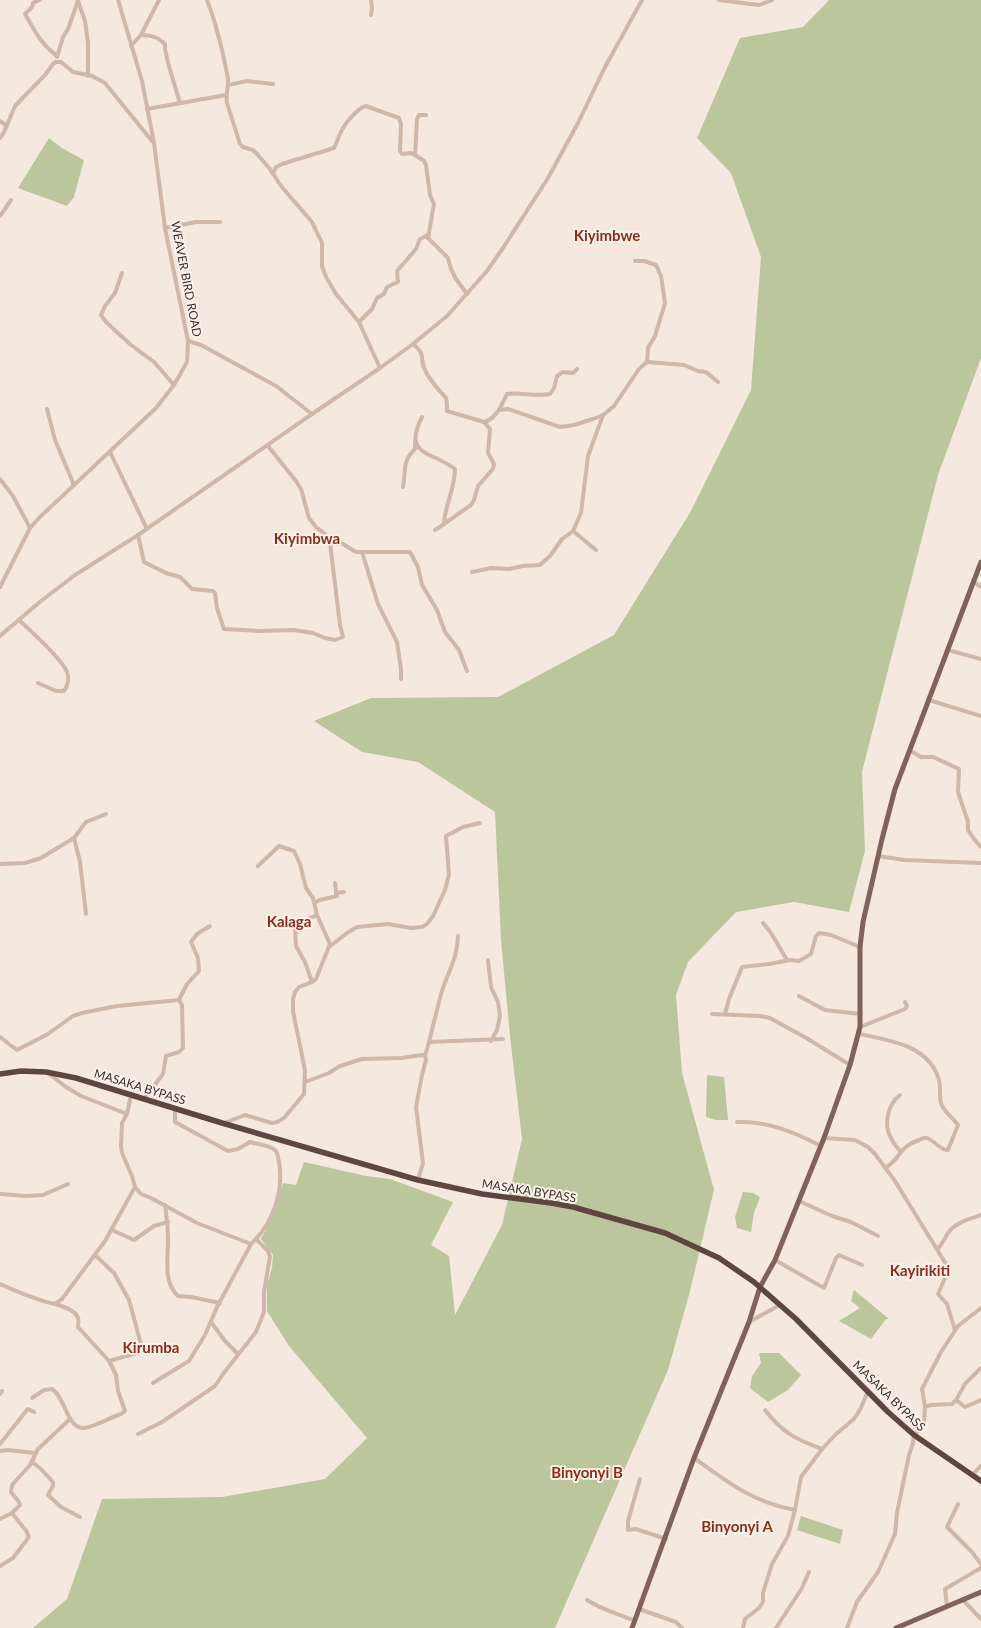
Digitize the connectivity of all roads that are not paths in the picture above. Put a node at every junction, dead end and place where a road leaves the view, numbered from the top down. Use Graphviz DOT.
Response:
graph roads {
  1 [pos="40,0"];
  2 [pos="79,0"];
  3 [pos="118,0"];
  4 [pos="159,0"];
  5 [pos="208,0"];
  6 [pos="371,0"];
  7 [pos="642,0"];
  8 [pos="719,0"];
  9 [pos="772,0"];
  10 [pos="371,16"];
  11 [pos="141,35"];
  12 [pos="131,46"];
  13 [pos="57,56"];
  14 [pos="56,62"];
  15 [pos="88,76"];
  16 [pos="273,84"];
  17 [pos="228,85"];
  18 [pos="226,94"];
  19 [pos="180,102"];
  20 [pos="147,109"];
  21 [pos="426,115"];
  22 [pos="0,121"];
  23 [pos="6,125"];
  24 [pos="0,138"];
  25 [pos="154,143"];
  26 [pos="415,155"];
  27 [pos="273,174"];
  28 [pos="10,200"];
  29 [pos="0,216"];
  30 [pos="220,222"];
  31 [pos="165,228"];
  32 [pos="428,235"];
  33 [pos="635,261"];
  34 [pos="122,273"];
  35 [pos="467,294"];
  36 [pos="359,322"];
  37 [pos="188,341"];
  38 [pos="413,344"];
  39 [pos="647,362"];
  40 [pos="380,368"];
  41 [pos="577,369"];
  42 [pos="718,382"];
  43 [pos="174,385"];
  44 [pos="47,409"];
  45 [pos="499,410"];
  46 [pos="312,414"];
  47 [pos="603,415"];
  48 [pos="422,417"];
  49 [pos="484,422"];
  50 [pos="415,439"];
  51 [pos="268,446"];
  52 [pos="110,452"];
  53 [pos="0,479"];
  54 [pos="74,485"];
  55 [pos="403,487"];
  56 [pos="444,524"];
  57 [pos="30,528"];
  58 [pos="147,529"];
  59 [pos="435,530"];
  60 [pos="573,531"];
  61 [pos="138,535"];
  62 [pos="330,544"];
  63 [pos="596,550"];
  64 [pos="362,552"];
  65 [pos="981,562"];
  66 [pos="472,572"];
  67 [pos="974,582"];
  68 [pos="0,587"];
  69 [pos="981,587"];
  70 [pos="19,620"];
  71 [pos="0,636"];
  72 [pos="948,650"];
  73 [pos="981,659"];
  74 [pos="467,671"];
  75 [pos="401,680"];
  76 [pos="38,683"];
  77 [pos="929,700"];
  78 [pos="981,716"];
  79 [pos="910,750"];
  80 [pos="106,814"];
  81 [pos="480,824"];
  82 [pos="74,838"];
  83 [pos="981,847"];
  84 [pos="878,856"];
  85 [pos="981,863"];
  86 [pos="0,864"];
  87 [pos="258,866"];
  88 [pos="335,884"];
  89 [pos="344,892"];
  90 [pos="336,893"];
  91 [pos="314,903"];
  92 [pos="86,914"];
  93 [pos="316,915"];
  94 [pos="763,924"];
  95 [pos="210,926"];
  96 [pos="458,936"];
  97 [pos="329,947"];
  98 [pos="860,947"];
  99 [pos="488,960"];
  100 [pos="786,960"];
  101 [pos="312,982"];
  102 [pos="799,996"];
  103 [pos="179,1000"];
  104 [pos="905,1002"];
  105 [pos="712,1014"];
  106 [pos="725,1014"];
  107 [pos="861,1014"];
  108 [pos="860,1027"];
  109 [pos="859,1034"];
  110 [pos="0,1037"];
  111 [pos="503,1039"];
  112 [pos="491,1040"];
  113 [pos="429,1042"];
  114 [pos="425,1056"];
  115 [pos="850,1065"];
  116 [pos="46,1072"];
  117 [pos="0,1074"];
  118 [pos="305,1082"];
  119 [pos="131,1095"];
  120 [pos="900,1095"];
  121 [pos="144,1099"];
  122 [pos="175,1108"];
  123 [pos="121,1112"];
  124 [pos="127,1114"];
  125 [pos="123,1120"];
  126 [pos="737,1122"];
  127 [pos="222,1123"];
  128 [pos="824,1138"];
  129 [pos="821,1146"];
  130 [pos="900,1151"];
  131 [pos="885,1168"];
  132 [pos="418,1180"];
  133 [pos="68,1184"];
  134 [pos="135,1187"];
  135 [pos="0,1194"];
  136 [pos="141,1194"];
  137 [pos="131,1196"];
  138 [pos="799,1201"];
  139 [pos="165,1205"];
  140 [pos="981,1215"];
  141 [pos="168,1222"];
  142 [pos="112,1230"];
  143 [pos="878,1236"];
  144 [pos="256,1240"];
  145 [pos="251,1244"];
  146 [pos="937,1249"];
  147 [pos="96,1255"];
  148 [pos="775,1260"];
  149 [pos="862,1265"];
  150 [pos="0,1284"];
  151 [pos="760,1287"];
  152 [pos="62,1300"];
  153 [pos="220,1302"];
  154 [pos="55,1304"];
  155 [pos="780,1305"];
  156 [pos="62,1306"];
  157 [pos="981,1308"];
  158 [pos="211,1321"];
  159 [pos="748,1322"];
  160 [pos="955,1330"];
  161 [pos="238,1354"];
  162 [pos="109,1361"];
  163 [pos="981,1368"];
  164 [pos="153,1383"];
  165 [pos="868,1391"];
  166 [pos="32,1398"];
  167 [pos="956,1400"];
  168 [pos="981,1400"];
  169 [pos="924,1408"];
  170 [pos="765,1410"];
  171 [pos="34,1412"];
  172 [pos="69,1420"];
  173 [pos="138,1434"];
  174 [pos="914,1435"];
  175 [pos="0,1444"];
  176 [pos="822,1449"];
  177 [pos="0,1451"];
  178 [pos="35,1453"];
  179 [pos="694,1458"];
  180 [pos="32,1462"];
  181 [pos="981,1466"];
  182 [pos="972,1475"];
  183 [pos="640,1480"];
  184 [pos="981,1481"];
  185 [pos="958,1504"];
  186 [pos="795,1510"];
  187 [pos="12,1513"];
  188 [pos="80,1517"];
  189 [pos="0,1519"];
  190 [pos="666,1539"];
  191 [pos="981,1564"];
  192 [pos="0,1566"];
  193 [pos="981,1568"];
  194 [pos="809,1572"];
  195 [pos="981,1592"];
  196 [pos="587,1600"];
  197 [pos="962,1600"];
  198 [pos="947,1606"];
  199 [pos="639,1609"];
  200 [pos="981,1619"];
  201 [pos="634,1621"];
  202 [pos="632,1628"];
  203 [pos="682,1628"];
  204 [pos="743,1628"];
  205 [pos="776,1628"];
  206 [pos="847,1628"];
  207 [pos="896,1628"];
  1 -- 13 [label="street"];
  2 -- 13 [label="street"];
  2 -- 15 [label="street"];
  3 -- 12 [label="street, WEAVER BIRD ROAD"];
  4 -- 11 [label="street"];
  5 -- 17 [label="street"];
  6 -- 10 [label="street"];
  7 -- 35 [label="street"];
  8 -- 9 [label="street"];
  11 -- 12 [label="street"];
  11 -- 19 [label="street"];
  12 -- 20 [label="street, WEAVER BIRD ROAD"];
  13 -- 14 [label="street"];
  14 -- 15 [label="street"];
  14 -- 23 [label="street"];
  15 -- 25 [label="street"];
  16 -- 17 [label="street"];
  17 -- 18 [label="street"];
  18 -- 19 [label="street"];
  18 -- 27 [label="street"];
  19 -- 20 [label="street"];
  20 -- 25 [label="street, WEAVER BIRD ROAD"];
  21 -- 26 [label="street"];
  22 -- 23 [label="street"];
  23 -- 24 [label="street"];
  25 -- 31 [label="street, WEAVER BIRD ROAD"];
  26 -- 27 [label="street"];
  26 -- 32 [label="street"];
  27 -- 36 [label="street"];
  28 -- 29 [label="street"];
  30 -- 31 [label="street"];
  31 -- 37 [label="street, WEAVER BIRD ROAD"];
  32 -- 35 [label="street"];
  32 -- 36 [label="street"];
  33 -- 39 [label="street"];
  34 -- 43 [label="street"];
  35 -- 38 [label="street"];
  36 -- 40 [label="street"];
  37 -- 43 [label="street, WEAVER BIRD ROAD"];
  37 -- 46 [label="street"];
  38 -- 40 [label="street"];
  38 -- 49 [label="street"];
  39 -- 42 [label="street"];
  39 -- 47 [label="street"];
  40 -- 46 [label="street"];
  41 -- 45 [label="street"];
  43 -- 52 [label="street, WEAVER BIRD ROAD"];
  44 -- 54 [label="street"];
  45 -- 47 [label="street"];
  45 -- 49 [label="street"];
  46 -- 51 [label="street"];
  47 -- 60 [label="street"];
  48 -- 50 [label="street"];
  49 -- 56 [label="street"];
  50 -- 55 [label="street"];
  50 -- 56 [label="street"];
  51 -- 58 [label="street"];
  51 -- 62 [label="street"];
  52 -- 54 [label="street, WEAVER BIRD ROAD"];
  52 -- 58 [label="street"];
  53 -- 57 [label="street"];
  54 -- 57 [label="street, WEAVER BIRD ROAD"];
  56 -- 59 [label="street"];
  57 -- 68 [label="street, WEAVER BIRD ROAD"];
  58 -- 61 [label="street"];
  60 -- 63 [label="street"];
  60 -- 66 [label="street"];
  61 -- 62 [label="street"];
  61 -- 70 [label="street"];
  62 -- 64 [label="street"];
  64 -- 74 [label="street"];
  64 -- 75 [label="street"];
  65 -- 67 [label="main road"];
  67 -- 69 [label="street"];
  67 -- 72 [label="main road"];
  70 -- 71 [label="street"];
  70 -- 76 [label="street"];
  72 -- 73 [label="street"];
  72 -- 77 [label="main road"];
  77 -- 78 [label="street"];
  77 -- 79 [label="main road"];
  79 -- 83 [label="street"];
  79 -- 84 [label="main road"];
  80 -- 82 [label="street"];
  81 -- 97 [label="street"];
  82 -- 86 [label="street"];
  82 -- 92 [label="street"];
  84 -- 85 [label="street"];
  84 -- 98 [label="main road"];
  87 -- 91 [label="street"];
  88 -- 90 [label="street"];
  89 -- 90 [label="street"];
  90 -- 91 [label="street"];
  91 -- 93 [label="street"];
  93 -- 97 [label="street"];
  93 -- 101 [label="street"];
  94 -- 100 [label="street"];
  95 -- 103 [label="street"];
  96 -- 113 [label="street"];
  97 -- 101 [label="street"];
  98 -- 100 [label="street"];
  98 -- 107 [label="main road"];
  99 -- 112 [label="street"];
  100 -- 106 [label="street"];
  101 -- 118 [label="street"];
  102 -- 107 [label="street"];
  103 -- 110 [label="street"];
  103 -- 121 [label="street"];
  104 -- 108 [label="street"];
  105 -- 106 [label="street"];
  106 -- 115 [label="street"];
  107 -- 108 [label="main road"];
  108 -- 109 [label="main road"];
  109 -- 115 [label="main road"];
  109 -- 130 [label="street"];
  111 -- 112 [label="street"];
  112 -- 113 [label="street"];
  113 -- 114 [label="street"];
  114 -- 118 [label="street"];
  114 -- 132 [label="street"];
  115 -- 128 [label="main road"];
  116 -- 117 [label="highway, MASAKA BYPASS"];
  116 -- 119 [label="highway, MASAKA BYPASS"];
  116 -- 123 [label="street"];
  118 -- 127 [label="street"];
  119 -- 121 [label="highway, MASAKA BYPASS"];
  119 -- 124 [label="street"];
  120 -- 130 [label="street"];
  121 -- 122 [label="highway, MASAKA BYPASS"];
  122 -- 127 [label="highway, MASAKA BYPASS"];
  122 -- 144 [label="street"];
  123 -- 124 [label="street"];
  123 -- 125 [label="street"];
  124 -- 125 [label="street"];
  125 -- 134 [label="street"];
  126 -- 129 [label="street"];
  127 -- 132 [label="highway, MASAKA BYPASS"];
  128 -- 129 [label="main road"];
  128 -- 131 [label="street"];
  129 -- 138 [label="main road"];
  130 -- 131 [label="street"];
  131 -- 146 [label="street"];
  132 -- 151 [label="highway, MASAKA BYPASS"];
  133 -- 135 [label="street"];
  134 -- 136 [label="street"];
  134 -- 137 [label="street"];
  136 -- 137 [label="street"];
  136 -- 139 [label="street"];
  137 -- 142 [label="street"];
  138 -- 143 [label="street"];
  138 -- 148 [label="main road"];
  139 -- 141 [label="street"];
  139 -- 145 [label="street"];
  140 -- 146 [label="street"];
  141 -- 142 [label="street"];
  141 -- 153 [label="street"];
  142 -- 147 [label="street"];
  144 -- 145 [label="street"];
  144 -- 161 [label="street"];
  145 -- 153 [label="street"];
  146 -- 160 [label="street"];
  147 -- 152 [label="street"];
  147 -- 162 [label="street"];
  148 -- 149 [label="street"];
  148 -- 151 [label="main road"];
  150 -- 154 [label="street"];
  151 -- 155 [label="highway, MASAKA BYPASS"];
  151 -- 159 [label="main road"];
  152 -- 154 [label="street"];
  152 -- 156 [label="street"];
  153 -- 158 [label="street"];
  154 -- 156 [label="street"];
  155 -- 159 [label="street"];
  155 -- 165 [label="highway, MASAKA BYPASS"];
  156 -- 162 [label="street"];
  157 -- 160 [label="street"];
  158 -- 161 [label="street"];
  158 -- 164 [label="street"];
  159 -- 179 [label="main road"];
  160 -- 169 [label="street"];
  161 -- 173 [label="street"];
  162 -- 172 [label="street"];
  163 -- 167 [label="street"];
  165 -- 174 [label="highway, MASAKA BYPASS"];
  165 -- 176 [label="street"];
  166 -- 172 [label="street"];
  167 -- 168 [label="street"];
  167 -- 169 [label="street"];
  169 -- 174 [label="street"];
  170 -- 176 [label="street"];
  171 -- 175 [label="street"];
  172 -- 178 [label="street"];
  174 -- 182 [label="highway, MASAKA BYPASS"];
  174 -- 206 [label="street"];
  176 -- 186 [label="street"];
  177 -- 178 [label="street"];
  178 -- 180 [label="street"];
  179 -- 186 [label="street"];
  179 -- 190 [label="main road"];
  180 -- 187 [label="street"];
  180 -- 188 [label="street"];
  181 -- 182 [label="street"];
  182 -- 184 [label="highway, MASAKA BYPASS"];
  183 -- 190 [label="street"];
  185 -- 191 [label="street"];
  186 -- 204 [label="street"];
  187 -- 189 [label="street"];
  187 -- 192 [label="street"];
  190 -- 199 [label="main road"];
  193 -- 198 [label="street"];
  194 -- 205 [label="street"];
  195 -- 197 [label="main road"];
  196 -- 201 [label="street"];
  197 -- 198 [label="main road"];
  197 -- 200 [label="street"];
  198 -- 207 [label="main road"];
  199 -- 201 [label="main road"];
  199 -- 203 [label="street"];
  201 -- 202 [label="main road"];
}
